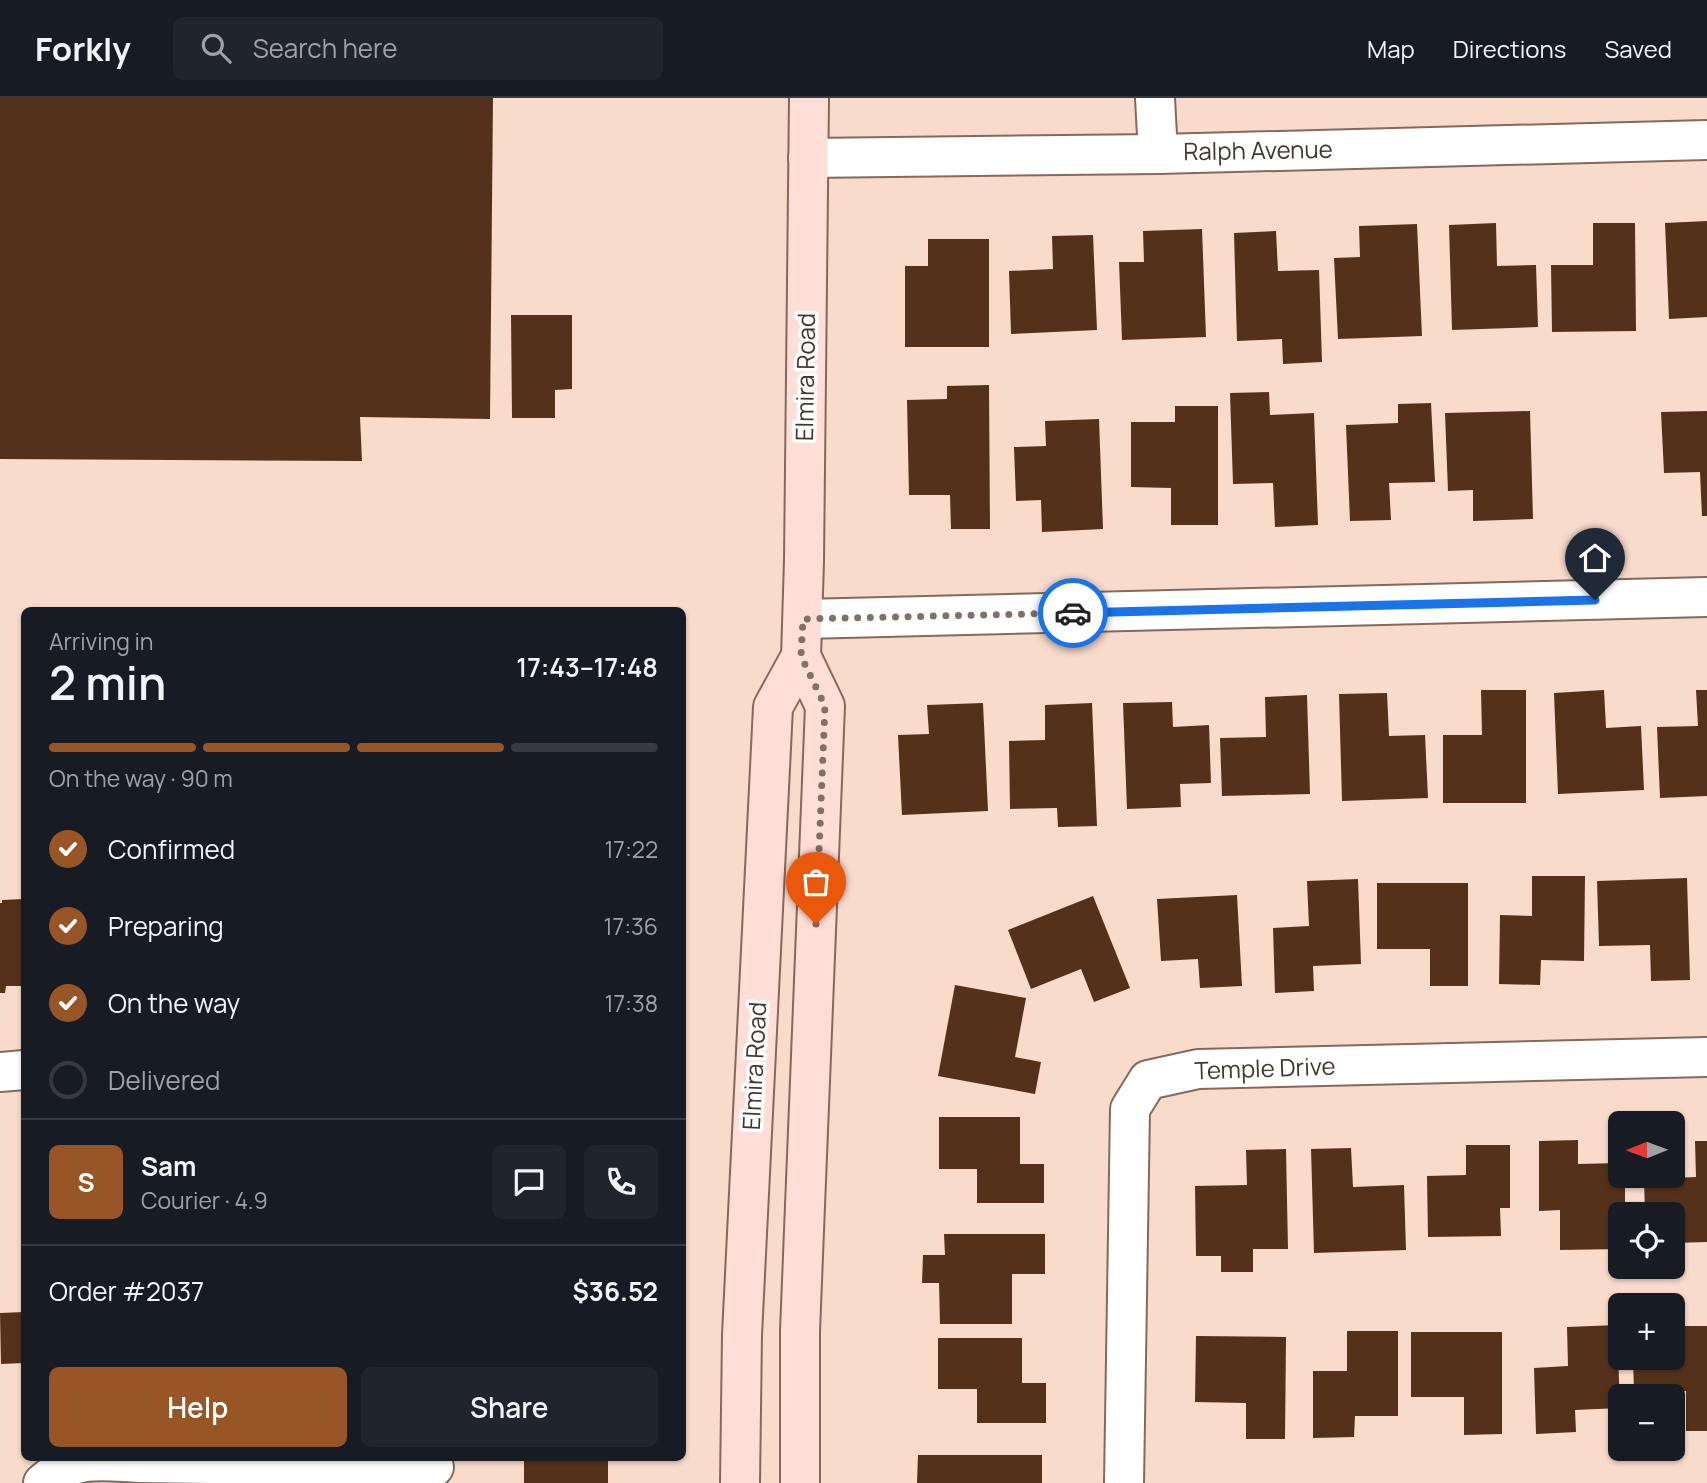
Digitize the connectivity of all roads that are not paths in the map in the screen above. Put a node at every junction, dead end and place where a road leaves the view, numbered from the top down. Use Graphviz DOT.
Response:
graph roads {
  1 [pos="808,98"];
  2 [pos="1155,98"];
  3 [pos="1707,141"];
  4 [pos="1158,154"];
  5 [pos="808,158"];
  6 [pos="1707,597"];
  7 [pos="802,637"];
  8 [pos="1707,1057"];
  9 [pos="21,1070"];
  10 [pos="0,1072"];
  11 [pos="89,1461"];
  12 [pos="108,1461"];
  13 [pos="434,1469"];
  14 [pos="43,1483"];
  15 [pos="740,1483"];
  16 [pos="800,1483"];
  17 [pos="1124,1483"];
  1 -- 5 [label="main road, Elmira Road"];
  2 -- 4 [label="street"];
  3 -- 4 [label="street, Ralph Avenue"];
  4 -- 5 [label="street, Ralph Avenue"];
  5 -- 7 [label="main road, Elmira Road"];
  6 -- 7 [label="street"];
  7 -- 15 [label="main road, Elmira Road"];
  7 -- 16 [label="main road, Elmira Road"];
  8 -- 17 [label="street, Temple Drive"];
  9 -- 10 [label="street"];
  11 -- 14 [label="street"];
  12 -- 13 [label="street"];
}
